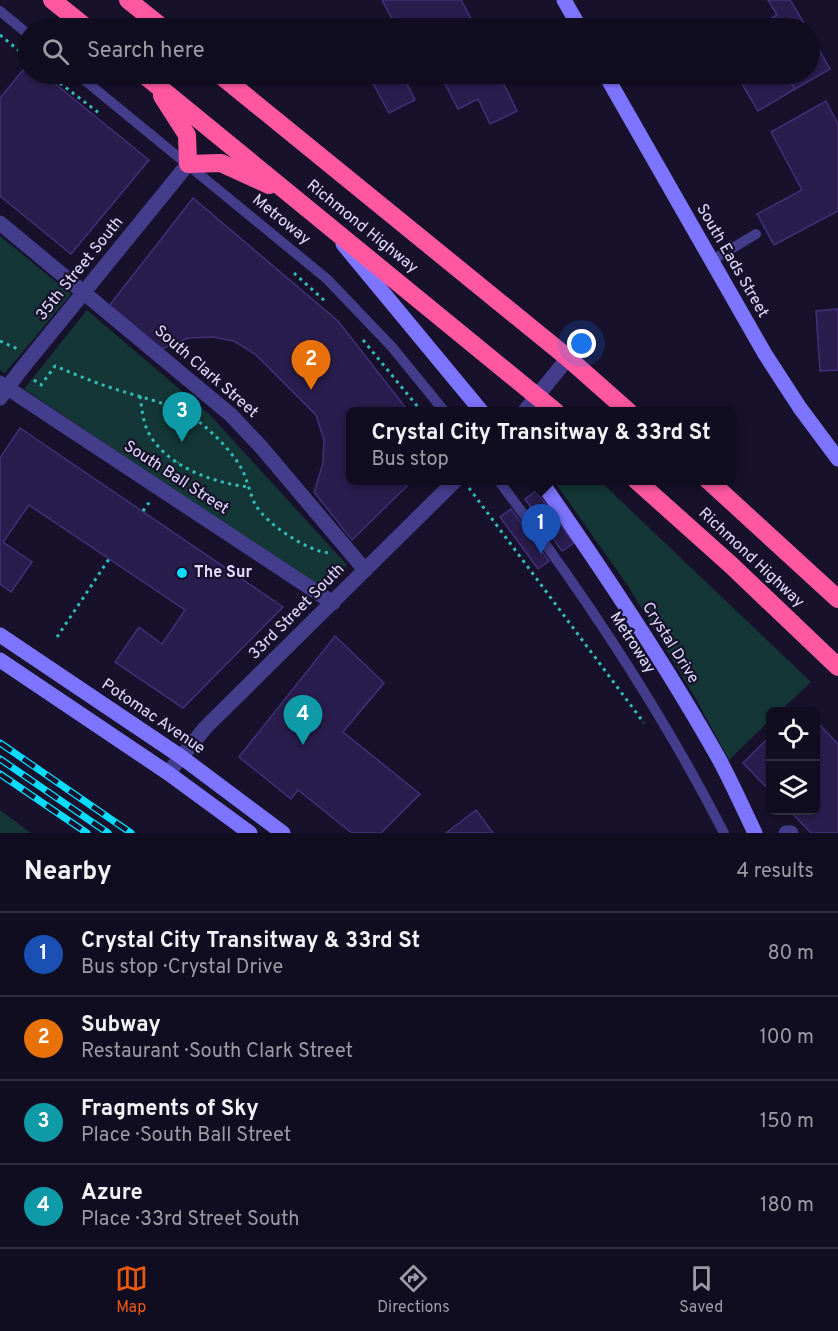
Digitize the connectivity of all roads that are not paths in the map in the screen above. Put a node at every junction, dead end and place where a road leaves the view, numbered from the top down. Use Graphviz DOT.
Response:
graph roads {
  1 [pos="52,0"];
  2 [pos="128,0"];
  3 [pos="564,0"];
  4 [pos="0,11"];
  5 [pos="74,18"];
  6 [pos="150,18"];
  7 [pos="574,18"];
  8 [pos="18,26"];
  9 [pos="89,84"];
  10 [pos="152,84"];
  11 [pos="155,84"];
  12 [pos="231,84"];
  13 [pos="611,84"];
  14 [pos="188,164"];
  15 [pos="295,198"];
  16 [pos="0,223"];
  17 [pos="328,226"];
  18 [pos="756,234"];
  19 [pos="711,261"];
  20 [pos="85,292"];
  21 [pos="568,358"];
  22 [pos="2,390"];
  23 [pos="537,396"];
  24 [pos="442,407"];
  25 [pos="479,407"];
  26 [pos="527,407"];
  27 [pos="551,407"];
  28 [pos="623,407"];
  29 [pos="838,459"];
  30 [pos="461,485"];
  31 [pos="502,485"];
  32 [pos="543,485"];
  33 [pos="642,485"];
  34 [pos="713,485"];
  35 [pos="365,570"];
  36 [pos="838,599"];
  37 [pos="333,603"];
  38 [pos="0,635"];
  39 [pos="0,660"];
  40 [pos="838,667"];
  41 [pos="180,756"];
  42 [pos="168,773"];
  43 [pos="250,833"];
  44 [pos="283,833"];
  45 [pos="724,833"];
  46 [pos="755,833"];
  1 -- 5 [label="highway"];
  2 -- 6 [label="highway"];
  3 -- 7 [label="street"];
  4 -- 8 [label="lane"];
  9 -- 14 [label="lane, Metroway"];
  10 -- 14 [label="highway"];
  11 -- 15 [label="highway, Richmond Highway"];
  12 -- 21 [label="highway, Richmond Highway"];
  13 -- 19 [label="street, South Eads Street"];
  14 -- 15 [label="highway"];
  14 -- 20 [label="street, 35th Street South"];
  14 -- 24 [label="lane, Metroway"];
  15 -- 17 [label="highway, Richmond Highway"];
  16 -- 20 [label="street, South Clark Street"];
  17 -- 23 [label="highway, Richmond Highway"];
  17 -- 25 [label="street"];
  18 -- 19 [label="lane"];
  19 -- 29 [label="street, South Eads Street"];
  20 -- 22 [label="street, 35th Street South"];
  20 -- 35 [label="street, South Clark Street"];
  21 -- 23 [label="street"];
  21 -- 28 [label="highway, Richmond Highway"];
  22 -- 37 [label="street, South Ball Street"];
  23 -- 26 [label="street"];
  23 -- 27 [label="highway, Richmond Highway"];
  30 -- 35 [label="street, 33rd Street South"];
  31 -- 45 [label="lane, Metroway"];
  32 -- 46 [label="street, Crystal Drive"];
  33 -- 40 [label="highway, Richmond Highway"];
  34 -- 36 [label="highway, Richmond Highway"];
  35 -- 37 [label="street, 33rd Street South"];
  37 -- 41 [label="street, 33rd Street South"];
  38 -- 41 [label="street, Potomac Avenue"];
  39 -- 42 [label="street"];
  41 -- 42 [label="street, 33rd Street South"];
  41 -- 44 [label="street, Potomac Avenue"];
  42 -- 43 [label="street"];
}
